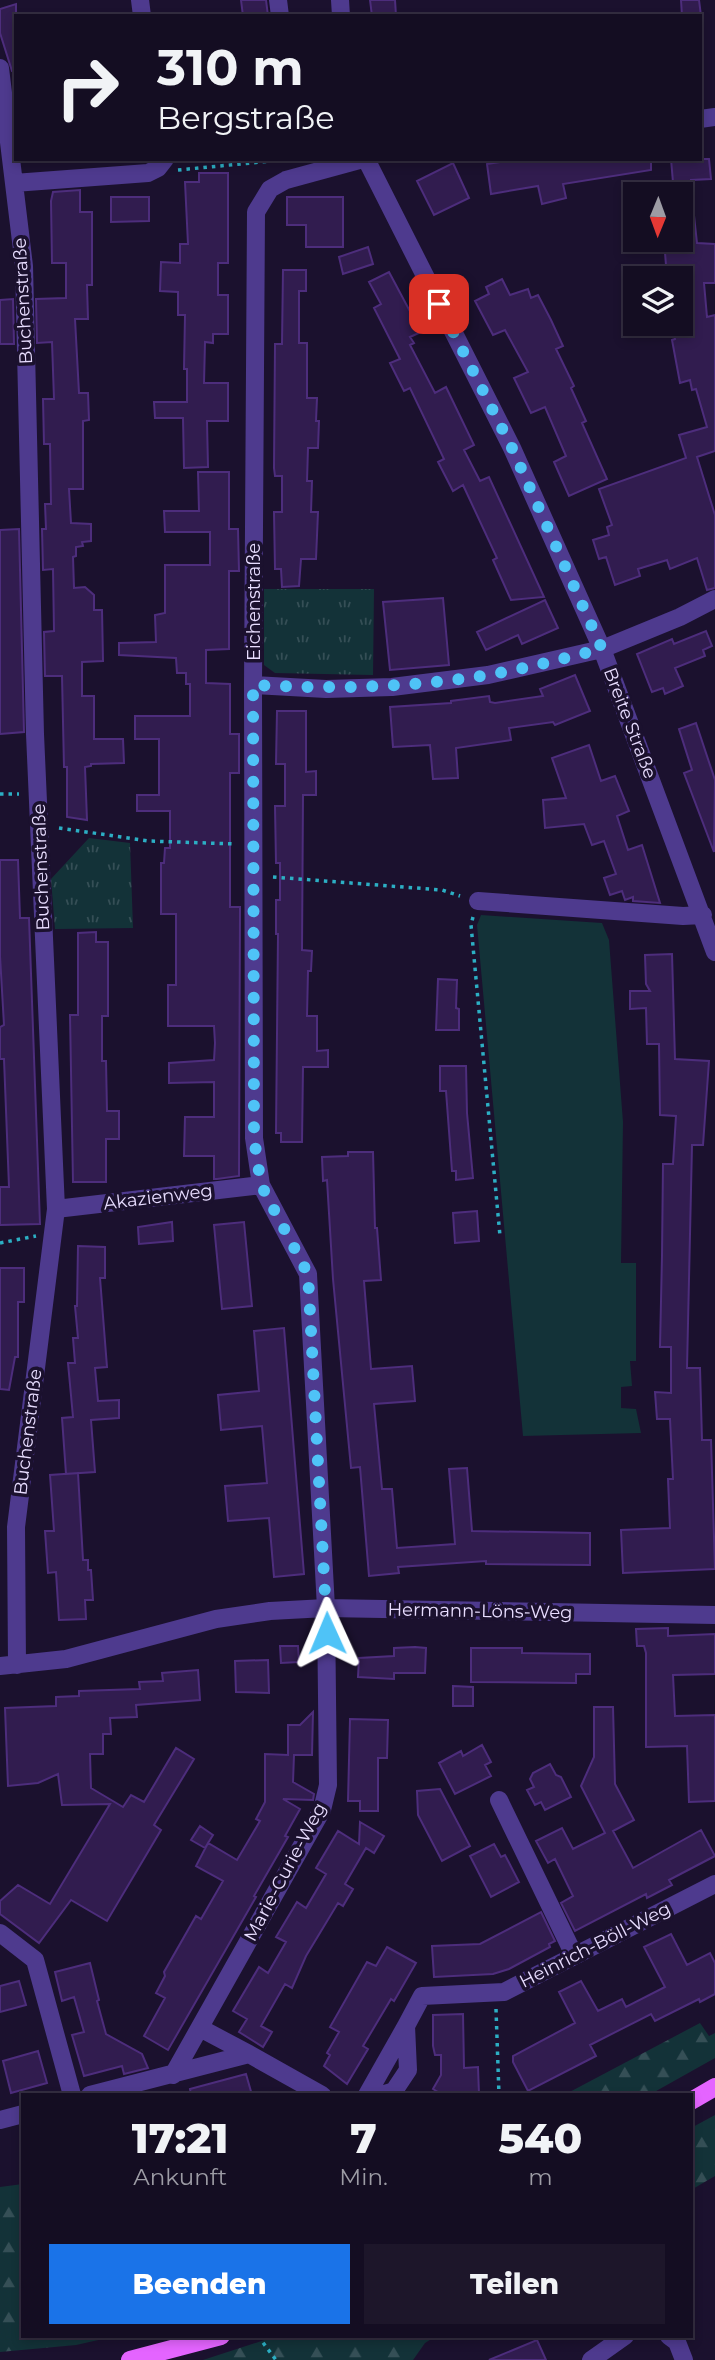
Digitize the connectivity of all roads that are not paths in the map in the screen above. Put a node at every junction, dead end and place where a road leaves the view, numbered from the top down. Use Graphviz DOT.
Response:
graph roads {
  1 [pos="0,68"];
  2 [pos="349,161"];
  3 [pos="366,161"];
  4 [pos="161,164"];
  5 [pos="302,167"];
  6 [pos="14,183"];
  7 [pos="715,599"];
  8 [pos="602,649"];
  9 [pos="253,685"];
  10 [pos="478,901"];
  11 [pos="703,915"];
  12 [pos="715,952"];
  13 [pos="261,1185"];
  14 [pos="56,1209"];
  15 [pos="326,1608"];
  16 [pos="715,1615"];
  17 [pos="8,1665"];
  18 [pos="499,1800"];
  19 [pos="715,1884"];
  20 [pos="0,1933"];
  21 [pos="574,1955"];
  22 [pos="406,2026"];
  23 [pos="200,2028"];
  24 [pos="249,2054"];
  25 [pos="173,2075"];
  26 [pos="715,2087"];
  27 [pos="71,2093"];
  28 [pos="98,2093"];
  29 [pos="318,2093"];
  30 [pos="368,2093"];
  31 [pos="388,2093"];
  32 [pos="693,2100"];
  33 [pos="21,2114"];
  34 [pos="0,2120"];
  35 [pos="213,2338"];
  36 [pos="622,2338"];
  37 [pos="672,2338"];
  38 [pos="130,2360"];
  39 [pos="591,2360"];
  40 [pos="684,2360"];
  1 -- 6 [label="street, Buchenstraße"];
  2 -- 5 [label="street, Eichenstraße"];
  3 -- 8 [label="street, Breite Straße"];
  4 -- 6 [label="street"];
  5 -- 9 [label="street, Eichenstraße"];
  6 -- 14 [label="street, Buchenstraße"];
  7 -- 8 [label="street"];
  8 -- 9 [label="street"];
  8 -- 11 [label="street, Breite Straße"];
  9 -- 13 [label="street, Eichenstraße"];
  10 -- 11 [label="street"];
  11 -- 12 [label="street, Breite Straße"];
  13 -- 14 [label="street, Akazienweg"];
  13 -- 15 [label="street, Eichenstraße"];
  14 -- 17 [label="street, Buchenstraße"];
  15 -- 16 [label="street, Hermann-Löns-Weg"];
  15 -- 17 [label="street, Hermann-Löns-Weg"];
  15 -- 23 [label="street, Marie-Curie-Weg"];
  18 -- 21 [label="street"];
  19 -- 21 [label="street, Heinrich-Böll-Weg"];
  20 -- 27 [label="street"];
  21 -- 22 [label="street, Heinrich-Böll-Weg"];
  22 -- 30 [label="street, Heinrich-Böll-Weg"];
  22 -- 31 [label="street"];
  23 -- 24 [label="street"];
  23 -- 25 [label="street, Marie-Curie-Weg"];
  24 -- 25 [label="street"];
  24 -- 29 [label="street"];
  25 -- 28 [label="street"];
  26 -- 32 [label="main road"];
  33 -- 34 [label="street"];
  35 -- 38 [label="main road"];
  36 -- 39 [label="street"];
  37 -- 40 [label="street"];
}
